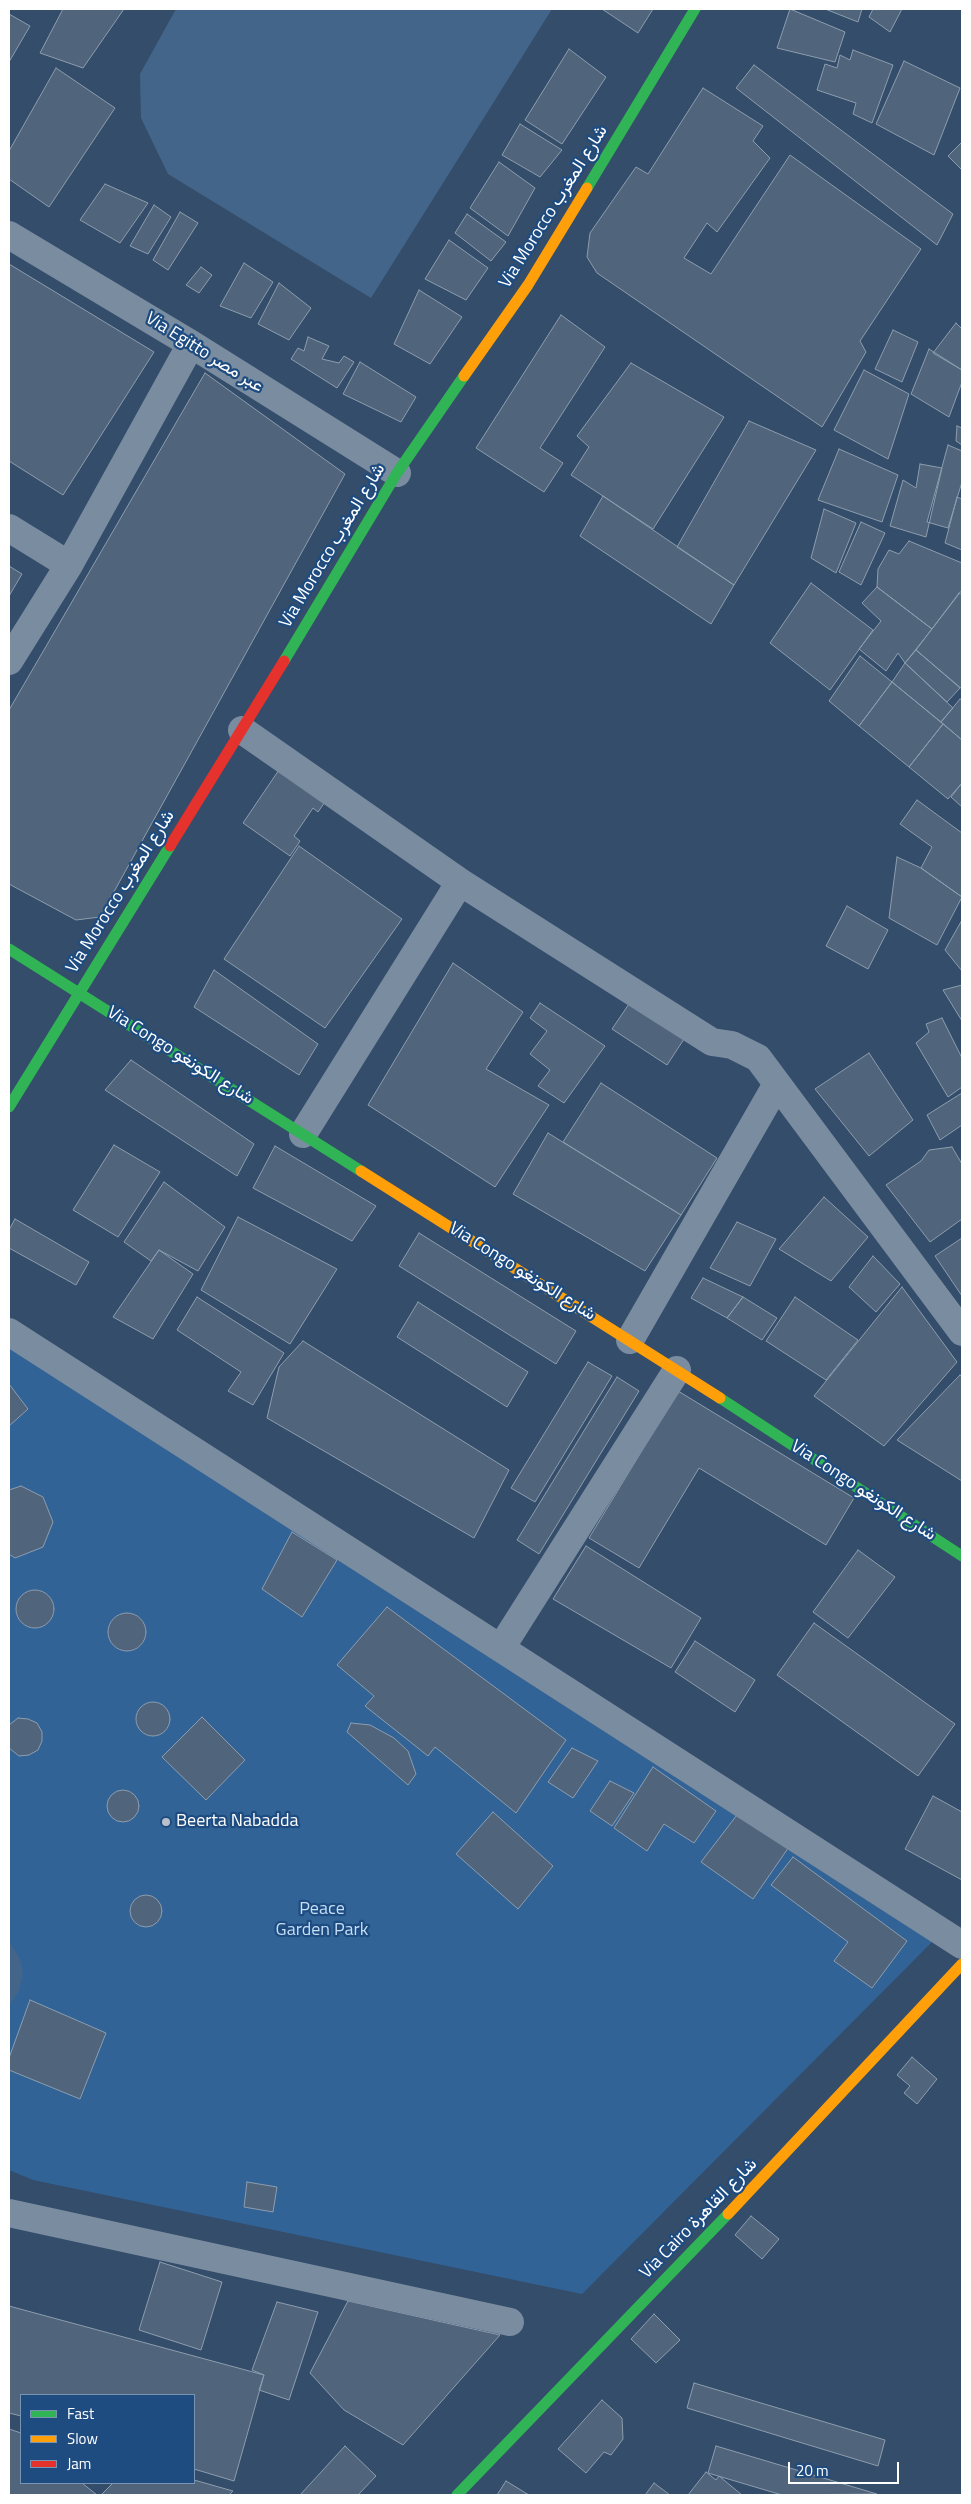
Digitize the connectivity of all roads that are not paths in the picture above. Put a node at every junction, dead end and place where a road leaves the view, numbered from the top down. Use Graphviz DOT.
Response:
graph roads {
  1 [pos="695,9"];
  2 [pos="9,235"];
  3 [pos="191,344"];
  4 [pos="398,473"];
  5 [pos="9,528"];
  6 [pos="69,565"];
  7 [pos="9,661"];
  8 [pos="242,730"];
  9 [pos="460,882"];
  10 [pos="9,949"];
  11 [pos="79,993"];
  12 [pos="777,1084"];
  13 [pos="9,1108"];
  14 [pos="303,1134"];
  15 [pos="9,1332"];
  16 [pos="962,1332"];
  17 [pos="630,1340"];
  18 [pos="677,1370"];
  19 [pos="962,1556"];
  20 [pos="501,1648"];
  21 [pos="962,1945"];
  22 [pos="962,1964"];
  23 [pos="9,2213"];
  24 [pos="510,2322"];
  25 [pos="457,2495"];
  1 -- 4 [label="street, Via Morocco شارع المغرب"];
  2 -- 3 [label="street, Via Egitto عبر مصر"];
  3 -- 4 [label="street, Via Egitto عبر مصر"];
  3 -- 6 [label="street"];
  4 -- 8 [label="street, Via Morocco شارع المغرب"];
  5 -- 6 [label="street"];
  6 -- 7 [label="street"];
  8 -- 9 [label="street"];
  8 -- 11 [label="street, Via Morocco شارع المغرب"];
  9 -- 12 [label="street"];
  9 -- 14 [label="street"];
  10 -- 11 [label="street, Via Congo شارع الكونغو"];
  11 -- 13 [label="street, Via Morocco شارع المغرب"];
  11 -- 14 [label="street, Via Congo شارع الكونغو"];
  12 -- 16 [label="street"];
  12 -- 17 [label="street"];
  14 -- 17 [label="street, Via Congo شارع الكونغو"];
  15 -- 20 [label="street"];
  17 -- 18 [label="street, Via Congo شارع الكونغو"];
  18 -- 19 [label="street, Via Congo شارع الكونغو"];
  18 -- 20 [label="street"];
  20 -- 21 [label="street"];
  22 -- 25 [label="street, Via Cairo شارع القاهرة"];
  23 -- 24 [label="street"];
}
